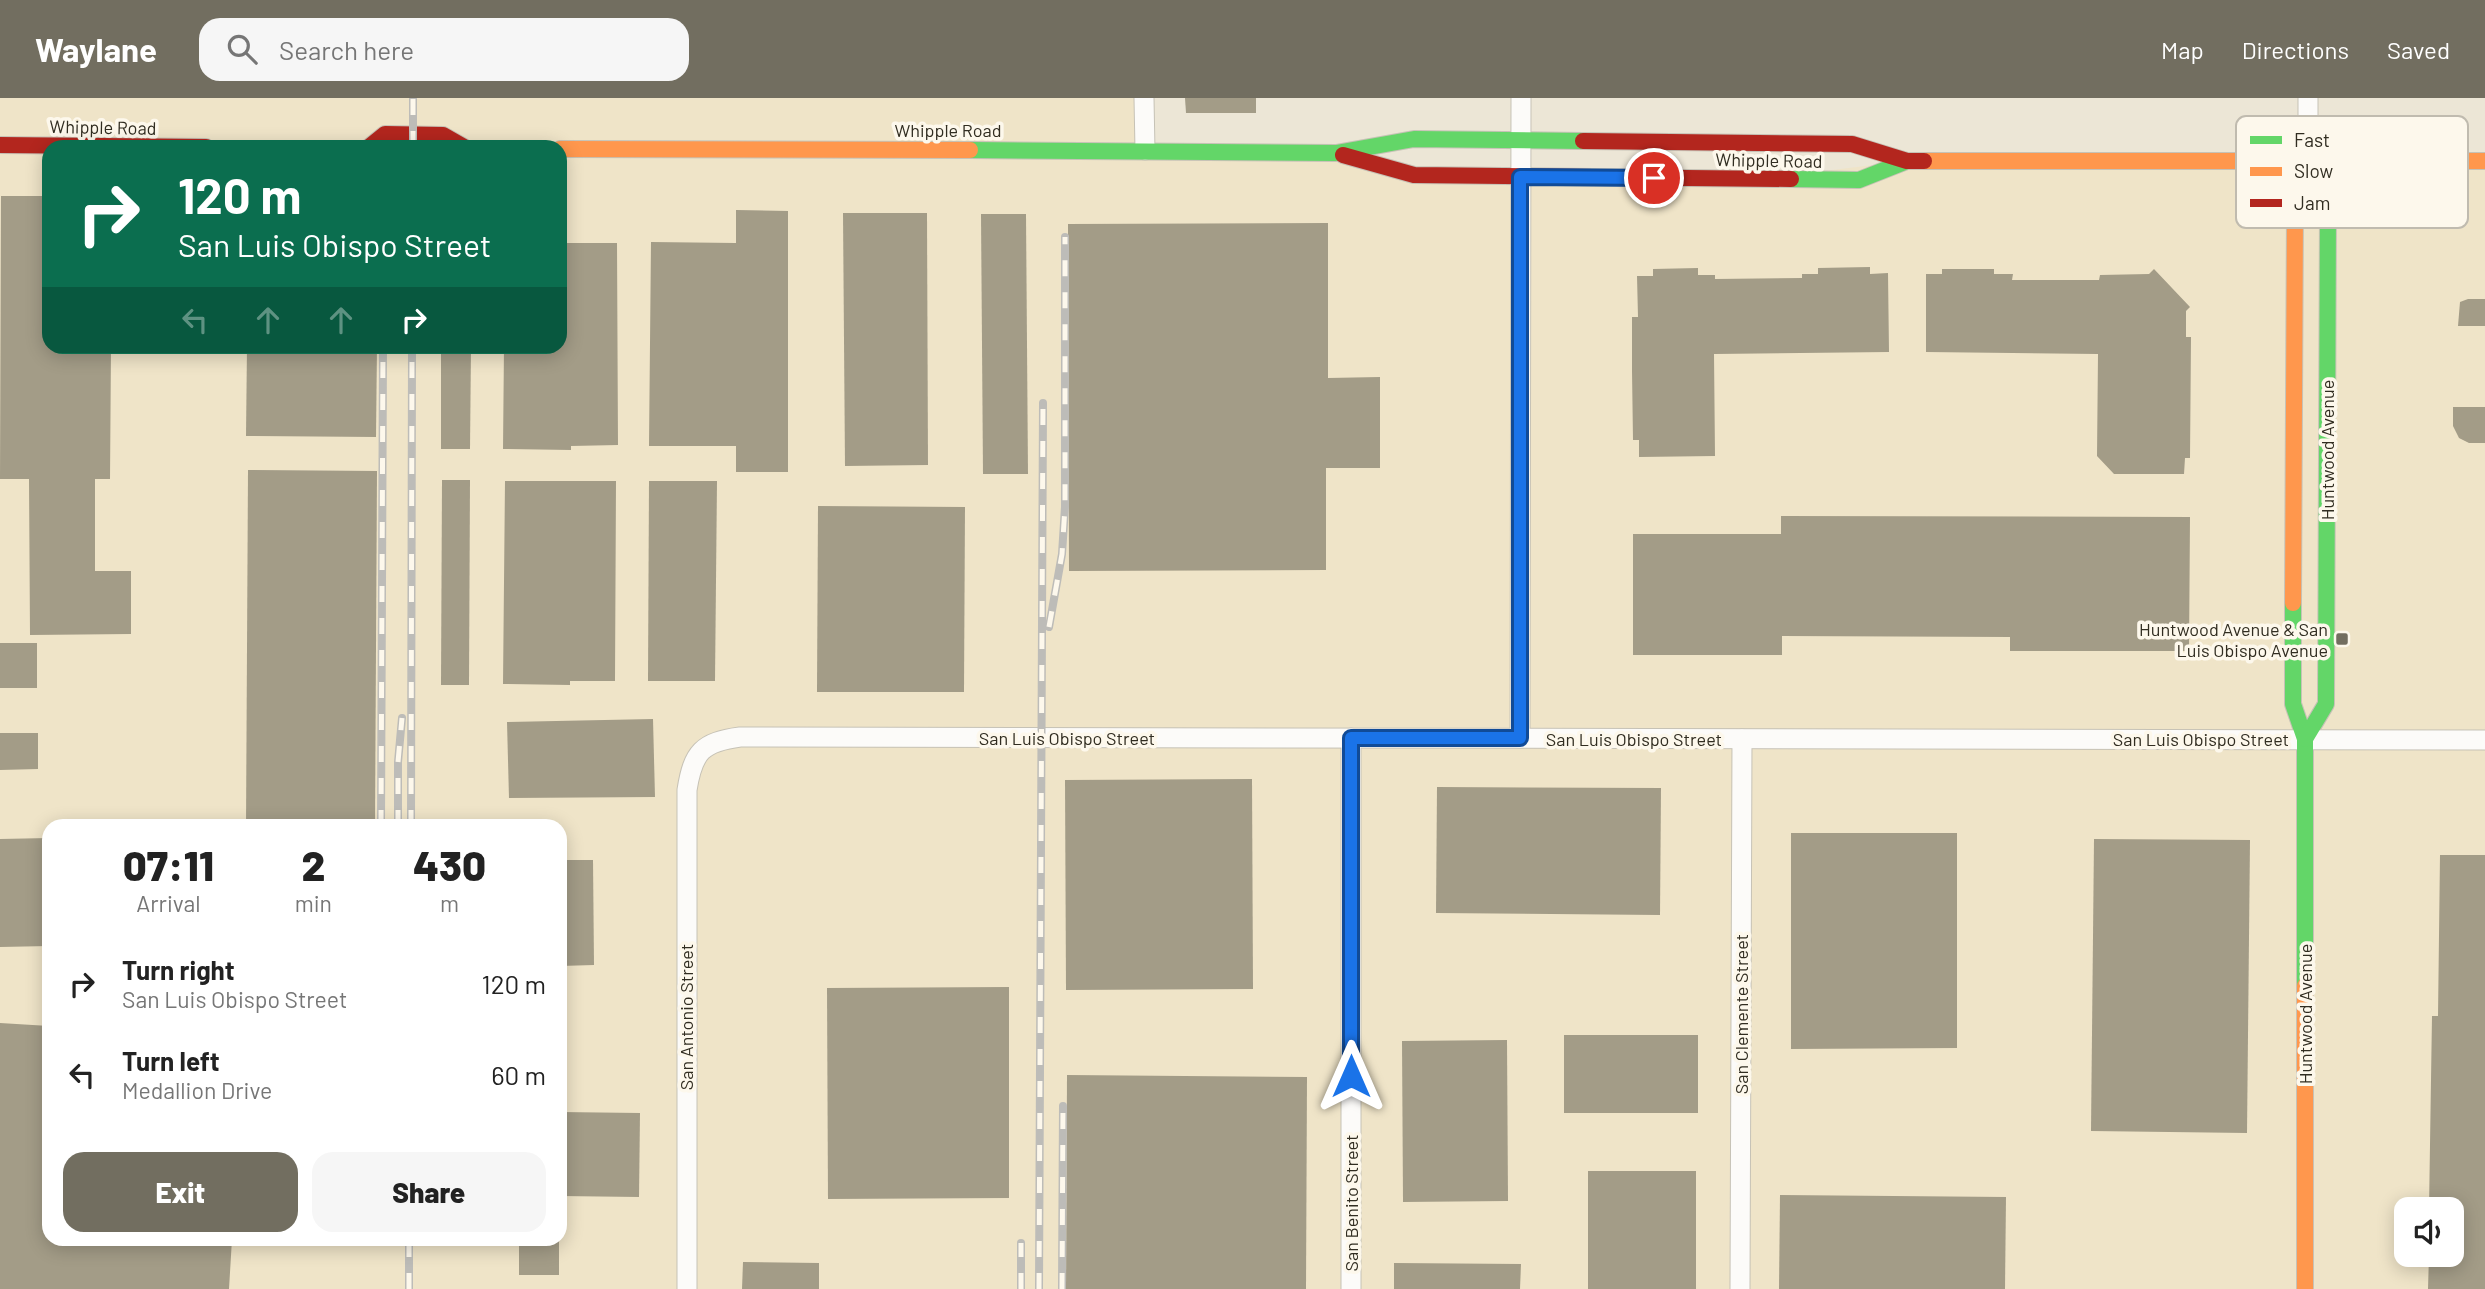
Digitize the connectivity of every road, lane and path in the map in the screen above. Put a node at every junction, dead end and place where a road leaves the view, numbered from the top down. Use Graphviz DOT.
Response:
graph roads {
  1 [pos="1144,98"];
  2 [pos="1521,98"];
  3 [pos="2308,98"];
  4 [pos="2308,116"];
  5 [pos="378,140"];
  6 [pos="452,140"];
  7 [pos="1520,141"];
  8 [pos="0,145"];
  9 [pos="42,145"];
  10 [pos="567,149"];
  11 [pos="1144,150"];
  12 [pos="1336,153"];
  13 [pos="2236,160"];
  14 [pos="1907,161"];
  15 [pos="1520,177"];
  16 [pos="2295,228"];
  17 [pos="2328,228"];
  18 [pos="1351,738"];
  19 [pos="1520,738"];
  20 [pos="1742,739"];
  21 [pos="2305,739"];
  22 [pos="2485,740"];
  23 [pos="702,749"];
  24 [pos="687,1289"];
  25 [pos="1351,1289"];
  26 [pos="1740,1289"];
  27 [pos="2305,1289"];
  1 -- 11 [label="street"];
  2 -- 7 [label="street"];
  3 -- 4 [label="street, Huntwood Avenue"];
  5 -- 6 [label="main road"];
  7 -- 12 [label="main road, Whipple Road"];
  7 -- 14 [label="main road, Whipple Road"];
  7 -- 15 [label="street"];
  8 -- 9 [label="main road, Whipple Road"];
  10 -- 11 [label="main road, Whipple Road"];
  11 -- 12 [label="main road, Whipple Road"];
  12 -- 15 [label="main road, Whipple Road"];
  13 -- 14 [label="main road, Whipple Road"];
  14 -- 15 [label="main road, Whipple Road"];
  15 -- 19 [label="street"];
  16 -- 21 [label="main road, Huntwood Avenue"];
  17 -- 21 [label="main road, Huntwood Avenue"];
  18 -- 19 [label="street, San Luis Obispo Street"];
  18 -- 23 [label="street, San Luis Obispo Street"];
  18 -- 25 [label="street, San Benito Street"];
  19 -- 20 [label="street, San Luis Obispo Street"];
  20 -- 21 [label="street, San Luis Obispo Street"];
  20 -- 26 [label="street, San Clemente Street"];
  21 -- 22 [label="street, San Luis Obispo Street"];
  21 -- 27 [label="main road, Huntwood Avenue"];
  23 -- 24 [label="street, San Antonio Street"];
}
